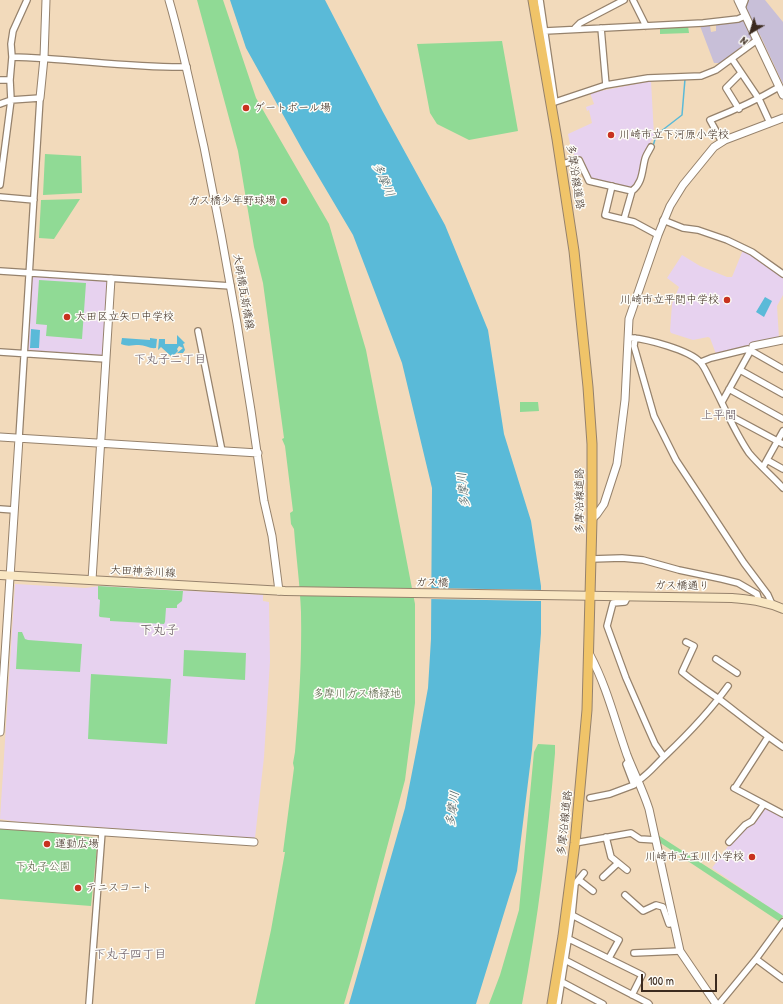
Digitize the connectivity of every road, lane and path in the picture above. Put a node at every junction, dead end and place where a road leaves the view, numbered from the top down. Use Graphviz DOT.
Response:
graph roads {
  1 [pos="27,0"];
  2 [pos="46,0"];
  3 [pos="169,0"];
  4 [pos="534,0"];
  5 [pos="540,0"];
  6 [pos="624,0"];
  7 [pos="633,0"];
  8 [pos="738,0"];
  9 [pos="745,0"];
  10 [pos="742,8"];
  11 [pos="745,16"];
  12 [pos="646,26"];
  13 [pos="575,28"];
  14 [pos="601,28"];
  15 [pos="544,31"];
  16 [pos="757,40"];
  17 [pos="12,57"];
  18 [pos="44,58"];
  19 [pos="732,59"];
  20 [pos="186,67"];
  21 [pos="741,73"];
  22 [pos="0,80"];
  23 [pos="10,80"];
  24 [pos="606,85"];
  25 [pos="779,87"];
  26 [pos="783,95"];
  27 [pos="40,98"];
  28 [pos="11,100"];
  29 [pos="758,100"];
  30 [pos="0,104"];
  31 [pos="739,109"];
  32 [pos="783,118"];
  33 [pos="770,123"];
  34 [pos="722,142"];
  35 [pos="651,147"];
  36 [pos="566,163"];
  37 [pos="0,185"];
  38 [pos="612,186"];
  39 [pos="632,191"];
  40 [pos="0,197"];
  41 [pos="34,200"];
  42 [pos="624,219"];
  43 [pos="663,220"];
  44 [pos="658,235"];
  45 [pos="0,271"];
  46 [pos="29,273"];
  47 [pos="783,274"];
  48 [pos="111,279"];
  49 [pos="231,286"];
  50 [pos="198,331"];
  51 [pos="631,338"];
  52 [pos="783,340"];
  53 [pos="752,348"];
  54 [pos="0,352"];
  55 [pos="24,354"];
  56 [pos="106,359"];
  57 [pos="701,362"];
  58 [pos="783,368"];
  59 [pos="740,370"];
  60 [pos="729,390"];
  61 [pos="783,394"];
  62 [pos="722,402"];
  63 [pos="727,414"];
  64 [pos="783,419"];
  65 [pos="783,431"];
  66 [pos="0,437"];
  67 [pos="19,438"];
  68 [pos="780,443"];
  69 [pos="100,444"];
  70 [pos="222,451"];
  71 [pos="258,453"];
  72 [pos="767,460"];
  73 [pos="763,467"];
  74 [pos="783,469"];
  75 [pos="783,488"];
  76 [pos="0,509"];
  77 [pos="14,510"];
  78 [pos="592,518"];
  79 [pos="591,559"];
  80 [pos="0,575"];
  81 [pos="10,575"];
  82 [pos="92,580"];
  83 [pos="282,591"];
  84 [pos="579,596"];
  85 [pos="590,596"];
  86 [pos="628,596"];
  87 [pos="759,601"];
  88 [pos="772,604"];
  89 [pos="783,608"];
  90 [pos="686,642"];
  91 [pos="590,655"];
  92 [pos="2,656"];
  93 [pos="716,659"];
  94 [pos="737,673"];
  95 [pos="728,686"];
  96 [pos="719,699"];
  97 [pos="0,732"];
  98 [pos="768,736"];
  99 [pos="783,747"];
  100 [pos="664,757"];
  101 [pos="629,761"];
  102 [pos="638,780"];
  103 [pos="590,798"];
  104 [pos="764,804"];
  105 [pos="783,814"];
  106 [pos="0,825"];
  107 [pos="102,832"];
  108 [pos="606,837"];
  109 [pos="656,840"];
  110 [pos="254,842"];
  111 [pos="729,842"];
  112 [pos="575,843"];
  113 [pos="618,863"];
  114 [pos="627,870"];
  115 [pos="584,873"];
  116 [pos="603,877"];
  117 [pos="575,883"];
  118 [pos="593,891"];
  119 [pos="626,895"];
  120 [pos="572,915"];
  121 [pos="783,922"];
  122 [pos="673,923"];
  123 [pos="566,937"];
  124 [pos="680,951"];
  125 [pos="634,953"];
  126 [pos="609,958"];
  127 [pos="756,959"];
  128 [pos="565,960"];
  129 [pos="783,979"];
  130 [pos="562,982"];
  131 [pos="632,995"];
  132 [pos="89,1004"];
  133 [pos="552,1004"];
  134 [pos="558,1004"];
  135 [pos="603,1004"];
  136 [pos="649,1004"];
  137 [pos="717,1004"];
  1 -- 17 [label="street"];
  2 -- 18 [label="street"];
  3 -- 20 [label="street, 大師橋瓦斯橋線"];
  4 -- 78 [label="main road, 多摩沿線道路"];
  5 -- 15 [label="street"];
  6 -- 13 [label="street"];
  7 -- 12 [label="street"];
  8 -- 10 [label="street"];
  9 -- 10 [label="street"];
  10 -- 11 [label="street"];
  11 -- 12 [label="street"];
  11 -- 16 [label="street"];
  12 -- 14 [label="street"];
  13 -- 14 [label="street"];
  13 -- 15 [label="street"];
  14 -- 24 [label="street"];
  15 -- 24 [label="street"];
  16 -- 19 [label="street"];
  16 -- 25 [label="street"];
  17 -- 18 [label="street"];
  17 -- 23 [label="street"];
  18 -- 20 [label="street"];
  18 -- 27 [label="street"];
  19 -- 21 [label="street"];
  19 -- 24 [label="street"];
  20 -- 49 [label="street, 大師橋瓦斯橋線"];
  21 -- 29 [label="street"];
  21 -- 31 [label="street"];
  22 -- 23 [label="street"];
  23 -- 28 [label="street"];
  25 -- 26 [label="street"];
  25 -- 29 [label="street"];
  27 -- 28 [label="street"];
  27 -- 41 [label="street"];
  28 -- 30 [label="street"];
  28 -- 37 [label="street"];
  29 -- 31 [label="street"];
  29 -- 33 [label="street"];
  31 -- 34 [label="street"];
  32 -- 33 [label="street"];
  33 -- 34 [label="street"];
  34 -- 43 [label="street"];
  35 -- 39 [label="street"];
  36 -- 38 [label="street"];
  38 -- 39 [label="street"];
  38 -- 42 [label="street"];
  39 -- 42 [label="street"];
  40 -- 41 [label="street"];
  41 -- 46 [label="street"];
  42 -- 44 [label="street"];
  43 -- 44 [label="street"];
  43 -- 47 [label="street"];
  44 -- 51 [label="street"];
  45 -- 46 [label="street"];
  46 -- 48 [label="street"];
  46 -- 55 [label="street"];
  48 -- 49 [label="street"];
  48 -- 56 [label="street"];
  49 -- 71 [label="street, 大師橋瓦斯橋線"];
  50 -- 70 [label="street"];
  51 -- 57 [label="street"];
  51 -- 78 [label="street"];
  51 -- 88 [label="street"];
  52 -- 53 [label="street"];
  53 -- 57 [label="street"];
  53 -- 58 [label="street"];
  53 -- 59 [label="street"];
  54 -- 55 [label="street"];
  55 -- 56 [label="street"];
  55 -- 67 [label="street"];
  56 -- 69 [label="street"];
  57 -- 62 [label="street"];
  59 -- 60 [label="street"];
  59 -- 61 [label="street"];
  60 -- 62 [label="street"];
  60 -- 64 [label="street"];
  62 -- 63 [label="street"];
  63 -- 68 [label="street"];
  63 -- 73 [label="street"];
  65 -- 68 [label="street"];
  66 -- 67 [label="street"];
  67 -- 69 [label="street"];
  67 -- 77 [label="street"];
  68 -- 72 [label="street"];
  69 -- 70 [label="street"];
  69 -- 82 [label="street"];
  70 -- 71 [label="street"];
  71 -- 83 [label="street, 大師橋瓦斯橋線"];
  72 -- 73 [label="street"];
  72 -- 74 [label="street"];
  73 -- 75 [label="street"];
  76 -- 77 [label="street"];
  77 -- 81 [label="street"];
  78 -- 79 [label="main road, 多摩沿線道路"];
  79 -- 85 [label="main road, 多摩沿線道路"];
  79 -- 87 [label="street"];
  80 -- 81 [label="main road, 大田神奈川線"];
  81 -- 82 [label="main road, 大田神奈川線"];
  81 -- 92 [label="street"];
  82 -- 83 [label="main road, 大田神奈川線"];
  83 -- 84 [label="main road, ガス橋"];
  84 -- 85 [label="main road, ガス橋通り"];
  85 -- 86 [label="main road, ガス橋通り"];
  85 -- 91 [label="main road, 多摩沿線道路"];
  86 -- 87 [label="main road, ガス橋通り"];
  86 -- 100 [label="street"];
  87 -- 88 [label="main road, ガス橋通り"];
  88 -- 89 [label="main road, ガス橋通り"];
  90 -- 96 [label="street"];
  91 -- 101 [label="street"];
  91 -- 112 [label="main road, 多摩沿線道路"];
  92 -- 97 [label="street"];
  93 -- 94 [label="street"];
  95 -- 96 [label="street"];
  96 -- 98 [label="street"];
  96 -- 100 [label="street"];
  98 -- 99 [label="street"];
  98 -- 104 [label="street"];
  100 -- 102 [label="street"];
  101 -- 102 [label="street"];
  101 -- 103 [label="street"];
  102 -- 109 [label="street"];
  104 -- 105 [label="street"];
  104 -- 111 [label="street"];
  106 -- 107 [label="street"];
  107 -- 110 [label="street"];
  107 -- 132 [label="street"];
  108 -- 109 [label="street"];
  108 -- 112 [label="street"];
  108 -- 113 [label="street"];
  109 -- 122 [label="street"];
  112 -- 117 [label="main road, 多摩沿線道路"];
  113 -- 114 [label="street"];
  113 -- 116 [label="street"];
  115 -- 117 [label="street"];
  117 -- 118 [label="street"];
  117 -- 120 [label="street"];
  117 -- 123 [label="main road, 多摩沿線道路"];
  119 -- 122 [label="street"];
  120 -- 123 [label="street"];
  120 -- 126 [label="street"];
  121 -- 127 [label="street"];
  122 -- 124 [label="street"];
  123 -- 126 [label="street"];
  123 -- 128 [label="street"];
  123 -- 133 [label="main road, 多摩沿線道路"];
  124 -- 125 [label="street"];
  124 -- 137 [label="street"];
  126 -- 131 [label="street"];
  127 -- 129 [label="street"];
  127 -- 137 [label="street"];
  128 -- 130 [label="street"];
  128 -- 131 [label="street"];
  130 -- 134 [label="street"];
  130 -- 135 [label="street"];
  131 -- 136 [label="street"];
}
